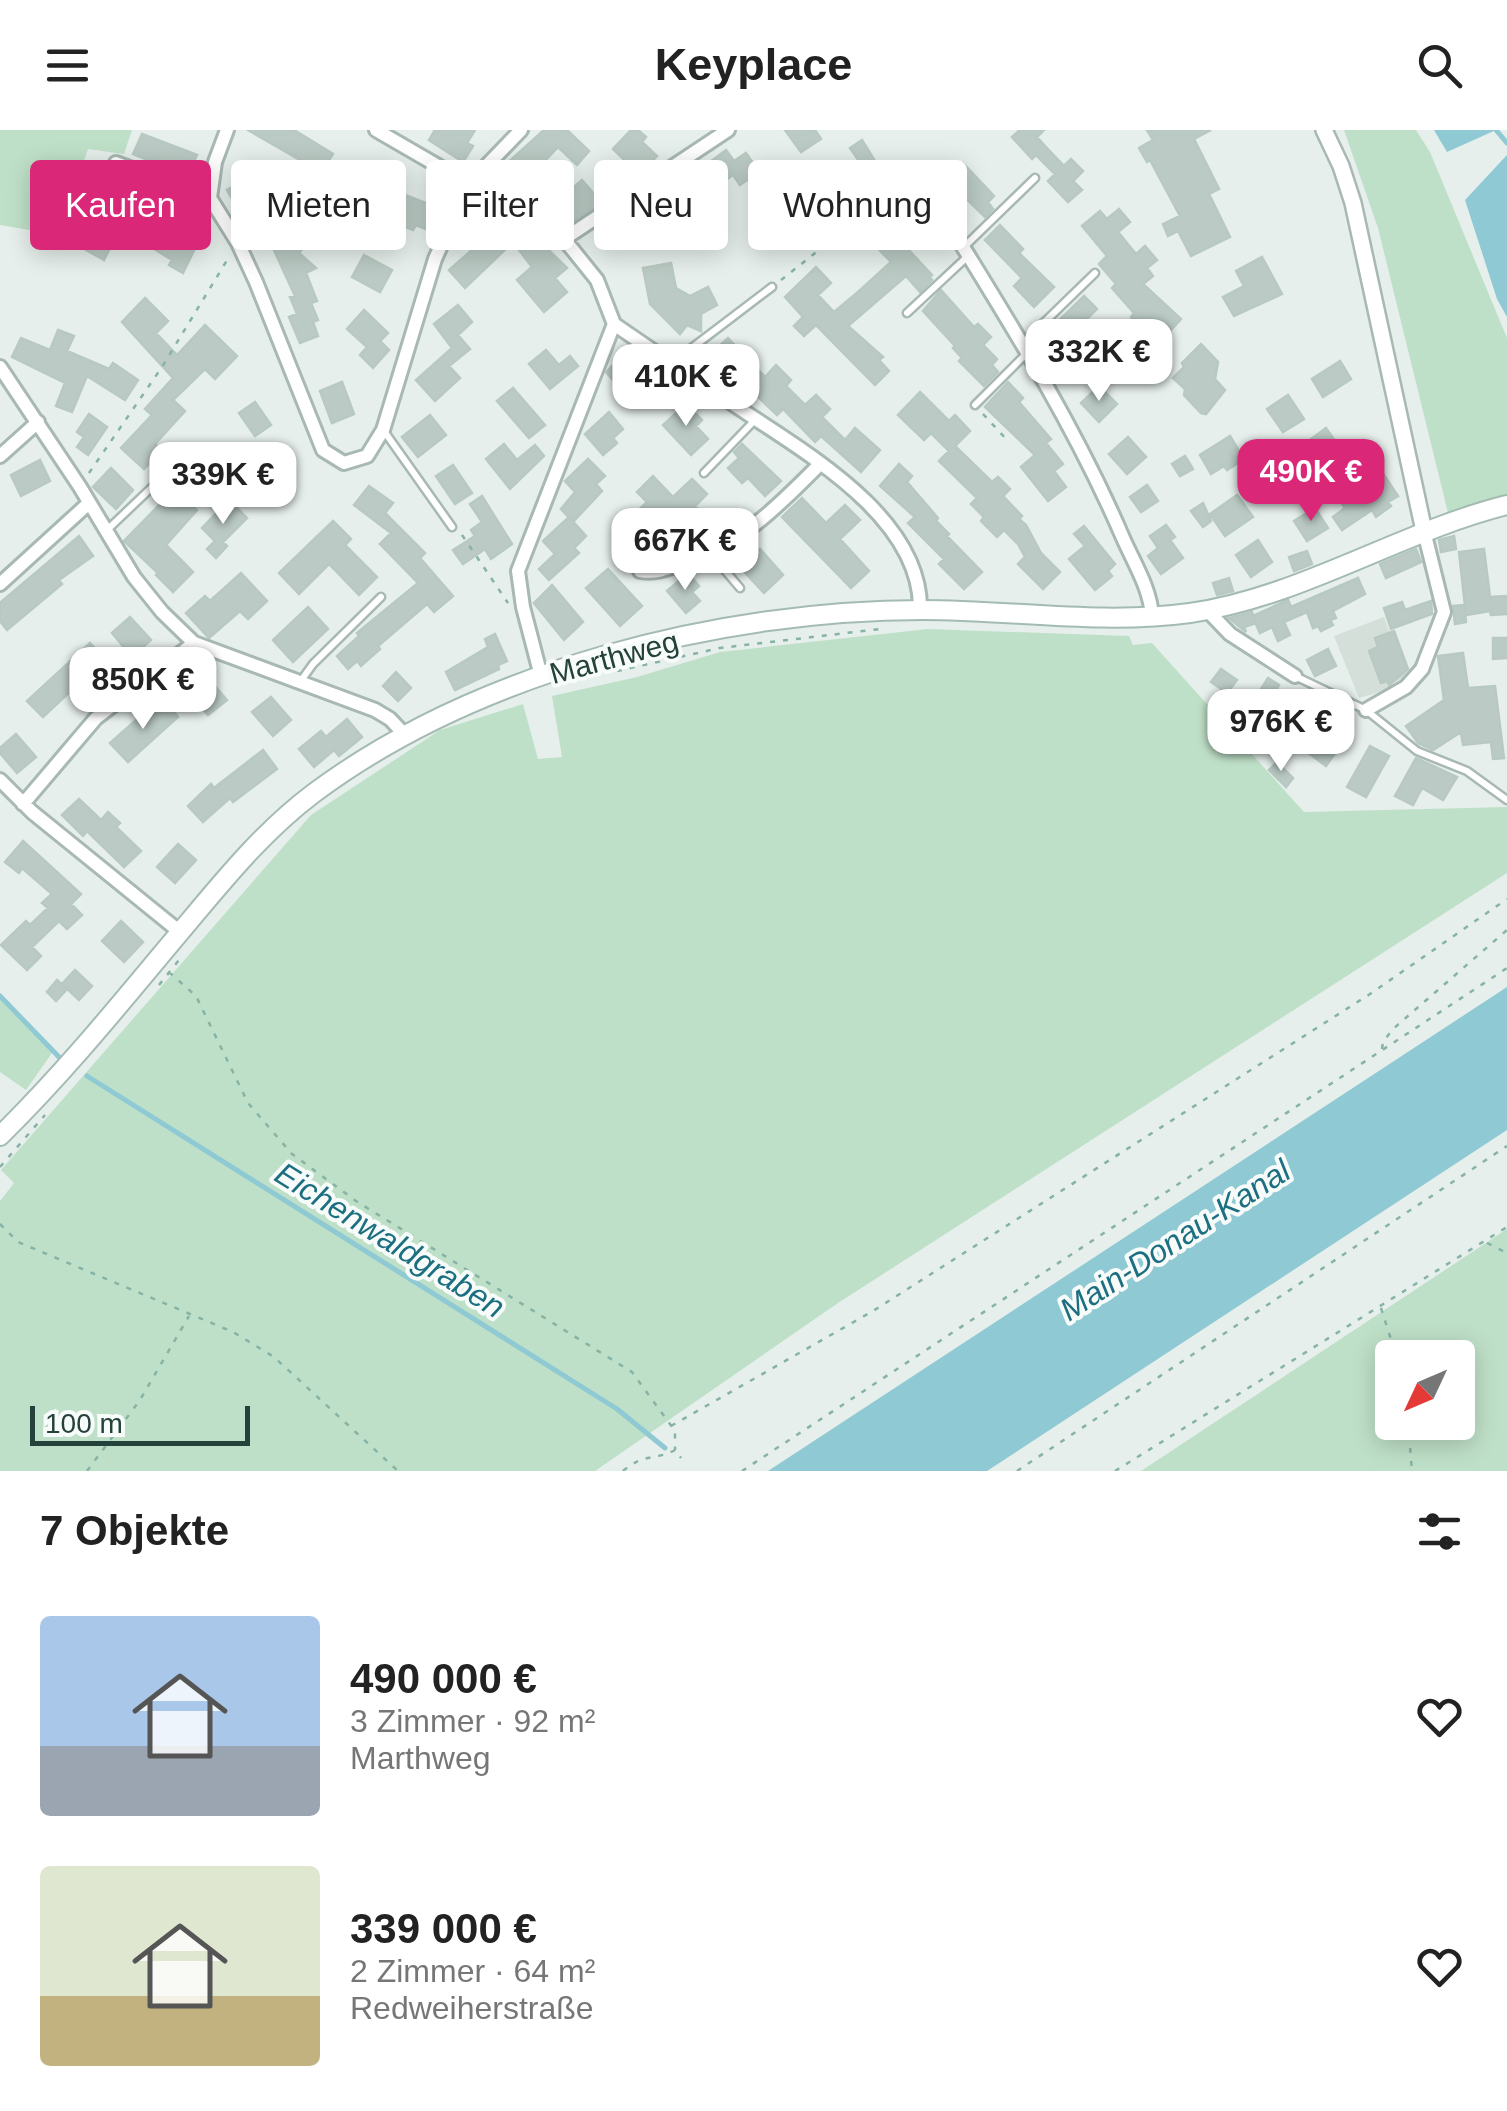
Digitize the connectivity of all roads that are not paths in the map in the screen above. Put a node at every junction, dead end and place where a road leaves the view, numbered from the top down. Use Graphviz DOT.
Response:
graph roads {
  1 [pos="227,130"];
  2 [pos="376,130"];
  3 [pos="521,130"];
  4 [pos="728,130"];
  5 [pos="1324,130"];
  6 [pos="426,160"];
  7 [pos="493,160"];
  8 [pos="1035,178"];
  9 [pos="211,191"];
  10 [pos="211,200"];
  11 [pos="574,232"];
  12 [pos="439,250"];
  13 [pos="573,250"];
  14 [pos="965,252"];
  15 [pos="1094,273"];
  16 [pos="772,287"];
  17 [pos="908,313"];
  18 [pos="614,324"];
  19 [pos="1026,348"];
  20 [pos="672,364"];
  21 [pos="0,367"];
  22 [pos="975,405"];
  23 [pos="755,419"];
  24 [pos="38,422"];
  25 [pos="383,430"];
  26 [pos="176,452"];
  27 [pos="0,456"];
  28 [pos="820,464"];
  29 [pos="704,472"];
  30 [pos="89,503"];
  31 [pos="1507,505"];
  32 [pos="452,527"];
  33 [pos="106,532"];
  34 [pos="1424,532"];
  35 [pos="716,550"];
  36 [pos="640,572"];
  37 [pos="0,584"];
  38 [pos="740,588"];
  39 [pos="382,597"];
  40 [pos="920,610"];
  41 [pos="1207,610"];
  42 [pos="1152,616"];
  43 [pos="194,642"];
  44 [pos="541,676"];
  45 [pos="1295,676"];
  46 [pos="300,683"];
  47 [pos="1366,710"];
  48 [pos="404,735"];
  49 [pos="0,780"];
  50 [pos="1507,800"];
  51 [pos="23,804"];
  52 [pos="180,932"];
  53 [pos="0,1136"];
  1 -- 9 [label="street"];
  2 -- 6 [label="street"];
  3 -- 7 [label="street"];
  4 -- 11 [label="street"];
  5 -- 34 [label="street"];
  8 -- 14 [label="lane"];
  10 -- 25 [label="street"];
  12 -- 25 [label="street"];
  13 -- 18 [label="street"];
  14 -- 17 [label="lane"];
  14 -- 19 [label="street"];
  15 -- 19 [label="lane"];
  16 -- 20 [label="lane"];
  18 -- 20 [label="street"];
  18 -- 44 [label="street"];
  19 -- 22 [label="lane"];
  19 -- 42 [label="street"];
  20 -- 23 [label="street"];
  21 -- 24 [label="street"];
  23 -- 28 [label="street"];
  23 -- 29 [label="lane"];
  24 -- 27 [label="street"];
  24 -- 30 [label="street"];
  25 -- 32 [label="lane"];
  26 -- 33 [label="lane"];
  28 -- 35 [label="street"];
  28 -- 40 [label="street"];
  30 -- 33 [label="street"];
  30 -- 37 [label="street"];
  31 -- 34 [label="main road, Marthweg"];
  33 -- 43 [label="street"];
  34 -- 41 [label="main road, Marthweg"];
  34 -- 47 [label="street"];
  35 -- 36 [label="street"];
  35 -- 38 [label="lane"];
  39 -- 46 [label="lane"];
  40 -- 42 [label="main road, Marthweg"];
  40 -- 44 [label="main road, Marthweg"];
  41 -- 42 [label="main road, Marthweg"];
  41 -- 45 [label="street"];
  43 -- 46 [label="street"];
  43 -- 51 [label="street"];
  44 -- 48 [label="main road, Marthweg"];
  45 -- 47 [label="lane"];
  46 -- 48 [label="street"];
  47 -- 50 [label="lane"];
  48 -- 52 [label="main road, Marthweg"];
  49 -- 51 [label="street"];
  51 -- 52 [label="street"];
  52 -- 53 [label="main road, Marthweg"];
}
